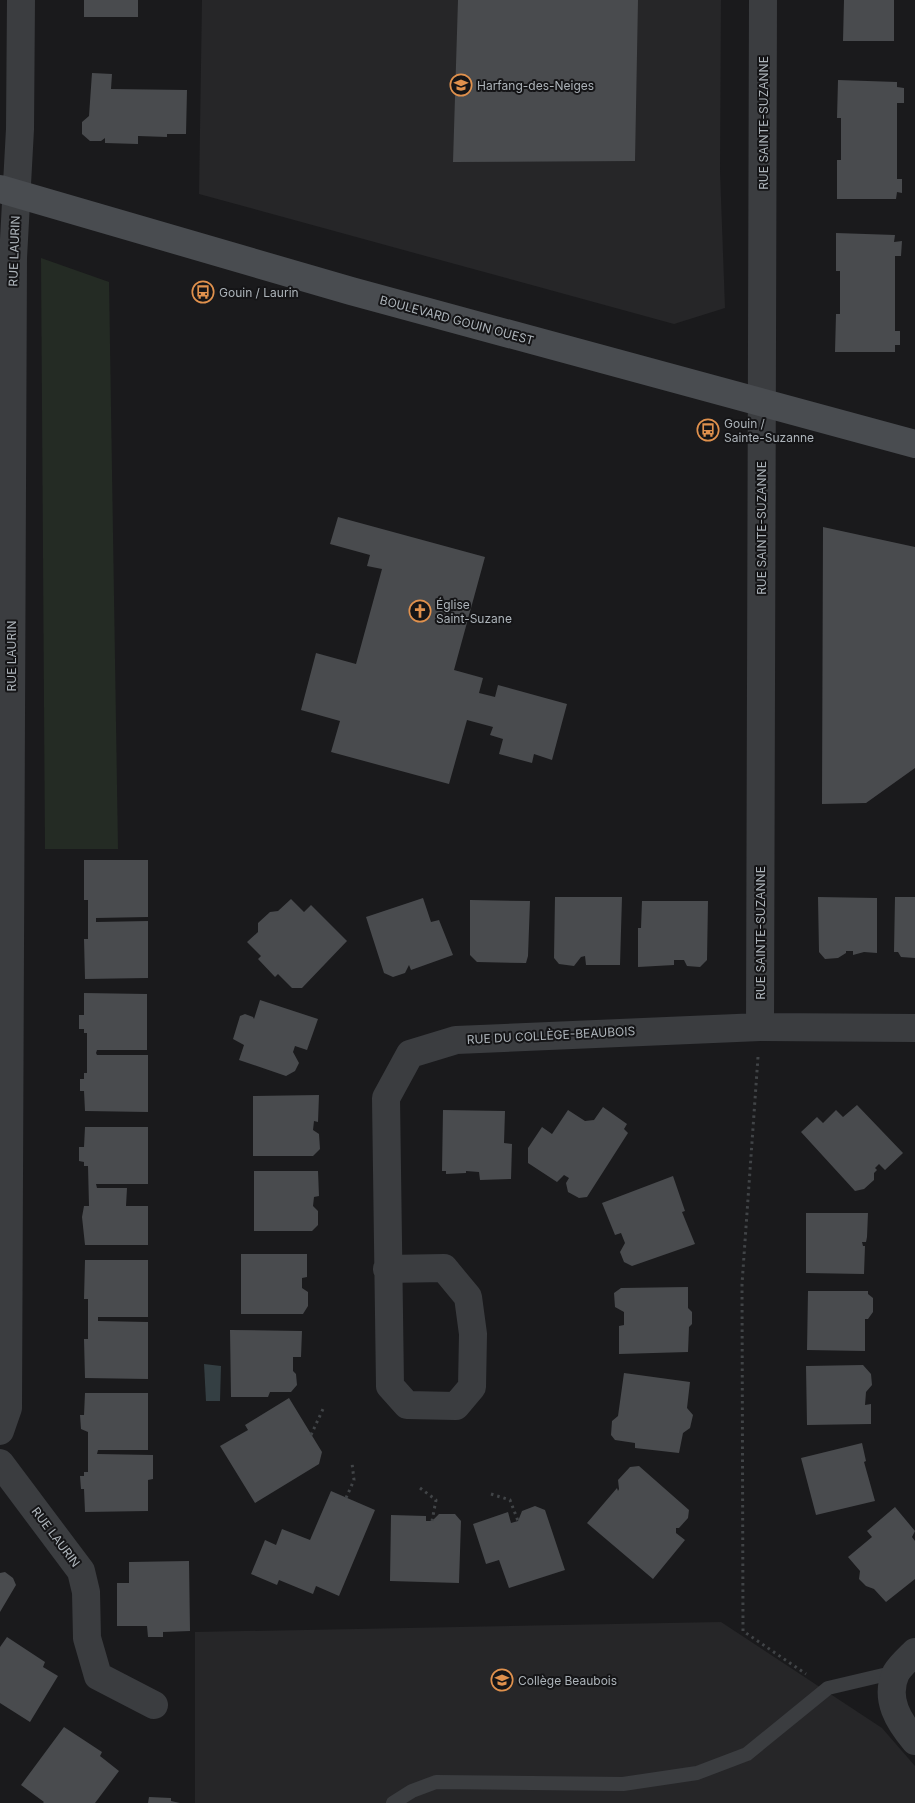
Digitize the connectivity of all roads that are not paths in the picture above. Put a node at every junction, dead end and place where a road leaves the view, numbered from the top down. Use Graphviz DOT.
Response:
graph roads {
  1 [pos="21,0"];
  2 [pos="763,0"];
  3 [pos="8,192"];
  4 [pos="763,404"];
  5 [pos="915,444"];
  6 [pos="760,1027"];
  7 [pos="915,1028"];
  8 [pos="387,1269"];
  9 [pos="0,1431"];
  10 [pos="0,1463"];
  11 [pos="915,1652"];
  12 [pos="896,1672"];
  13 [pos="154,1706"];
  14 [pos="915,1741"];
  15 [pos="393,1803"];
  1 -- 3 [label="street, RUE LAURIN"];
  2 -- 4 [label="street, RUE SAINTE-SUZANNE"];
  3 -- 4 [label="main road, BOULEVARD GOUIN OUEST"];
  3 -- 9 [label="street, RUE LAURIN"];
  4 -- 5 [label="main road, BOULEVARD GOUIN OUEST"];
  4 -- 6 [label="street, RUE SAINTE-SUZANNE"];
  6 -- 7 [label="street, RUE DU COLLÈGE-BEAUBOIS"];
  6 -- 8 [label="street, RUE DU COLLÈGE-BEAUBOIS"];
  8 -- 8 [label="street, RUE DU COLLÈGE-BEAUBOIS"];
  10 -- 13 [label="street, RUE LAURIN"];
  11 -- 12 [label="street"];
  12 -- 14 [label="street"];
  12 -- 15 [label="lane"];
}
